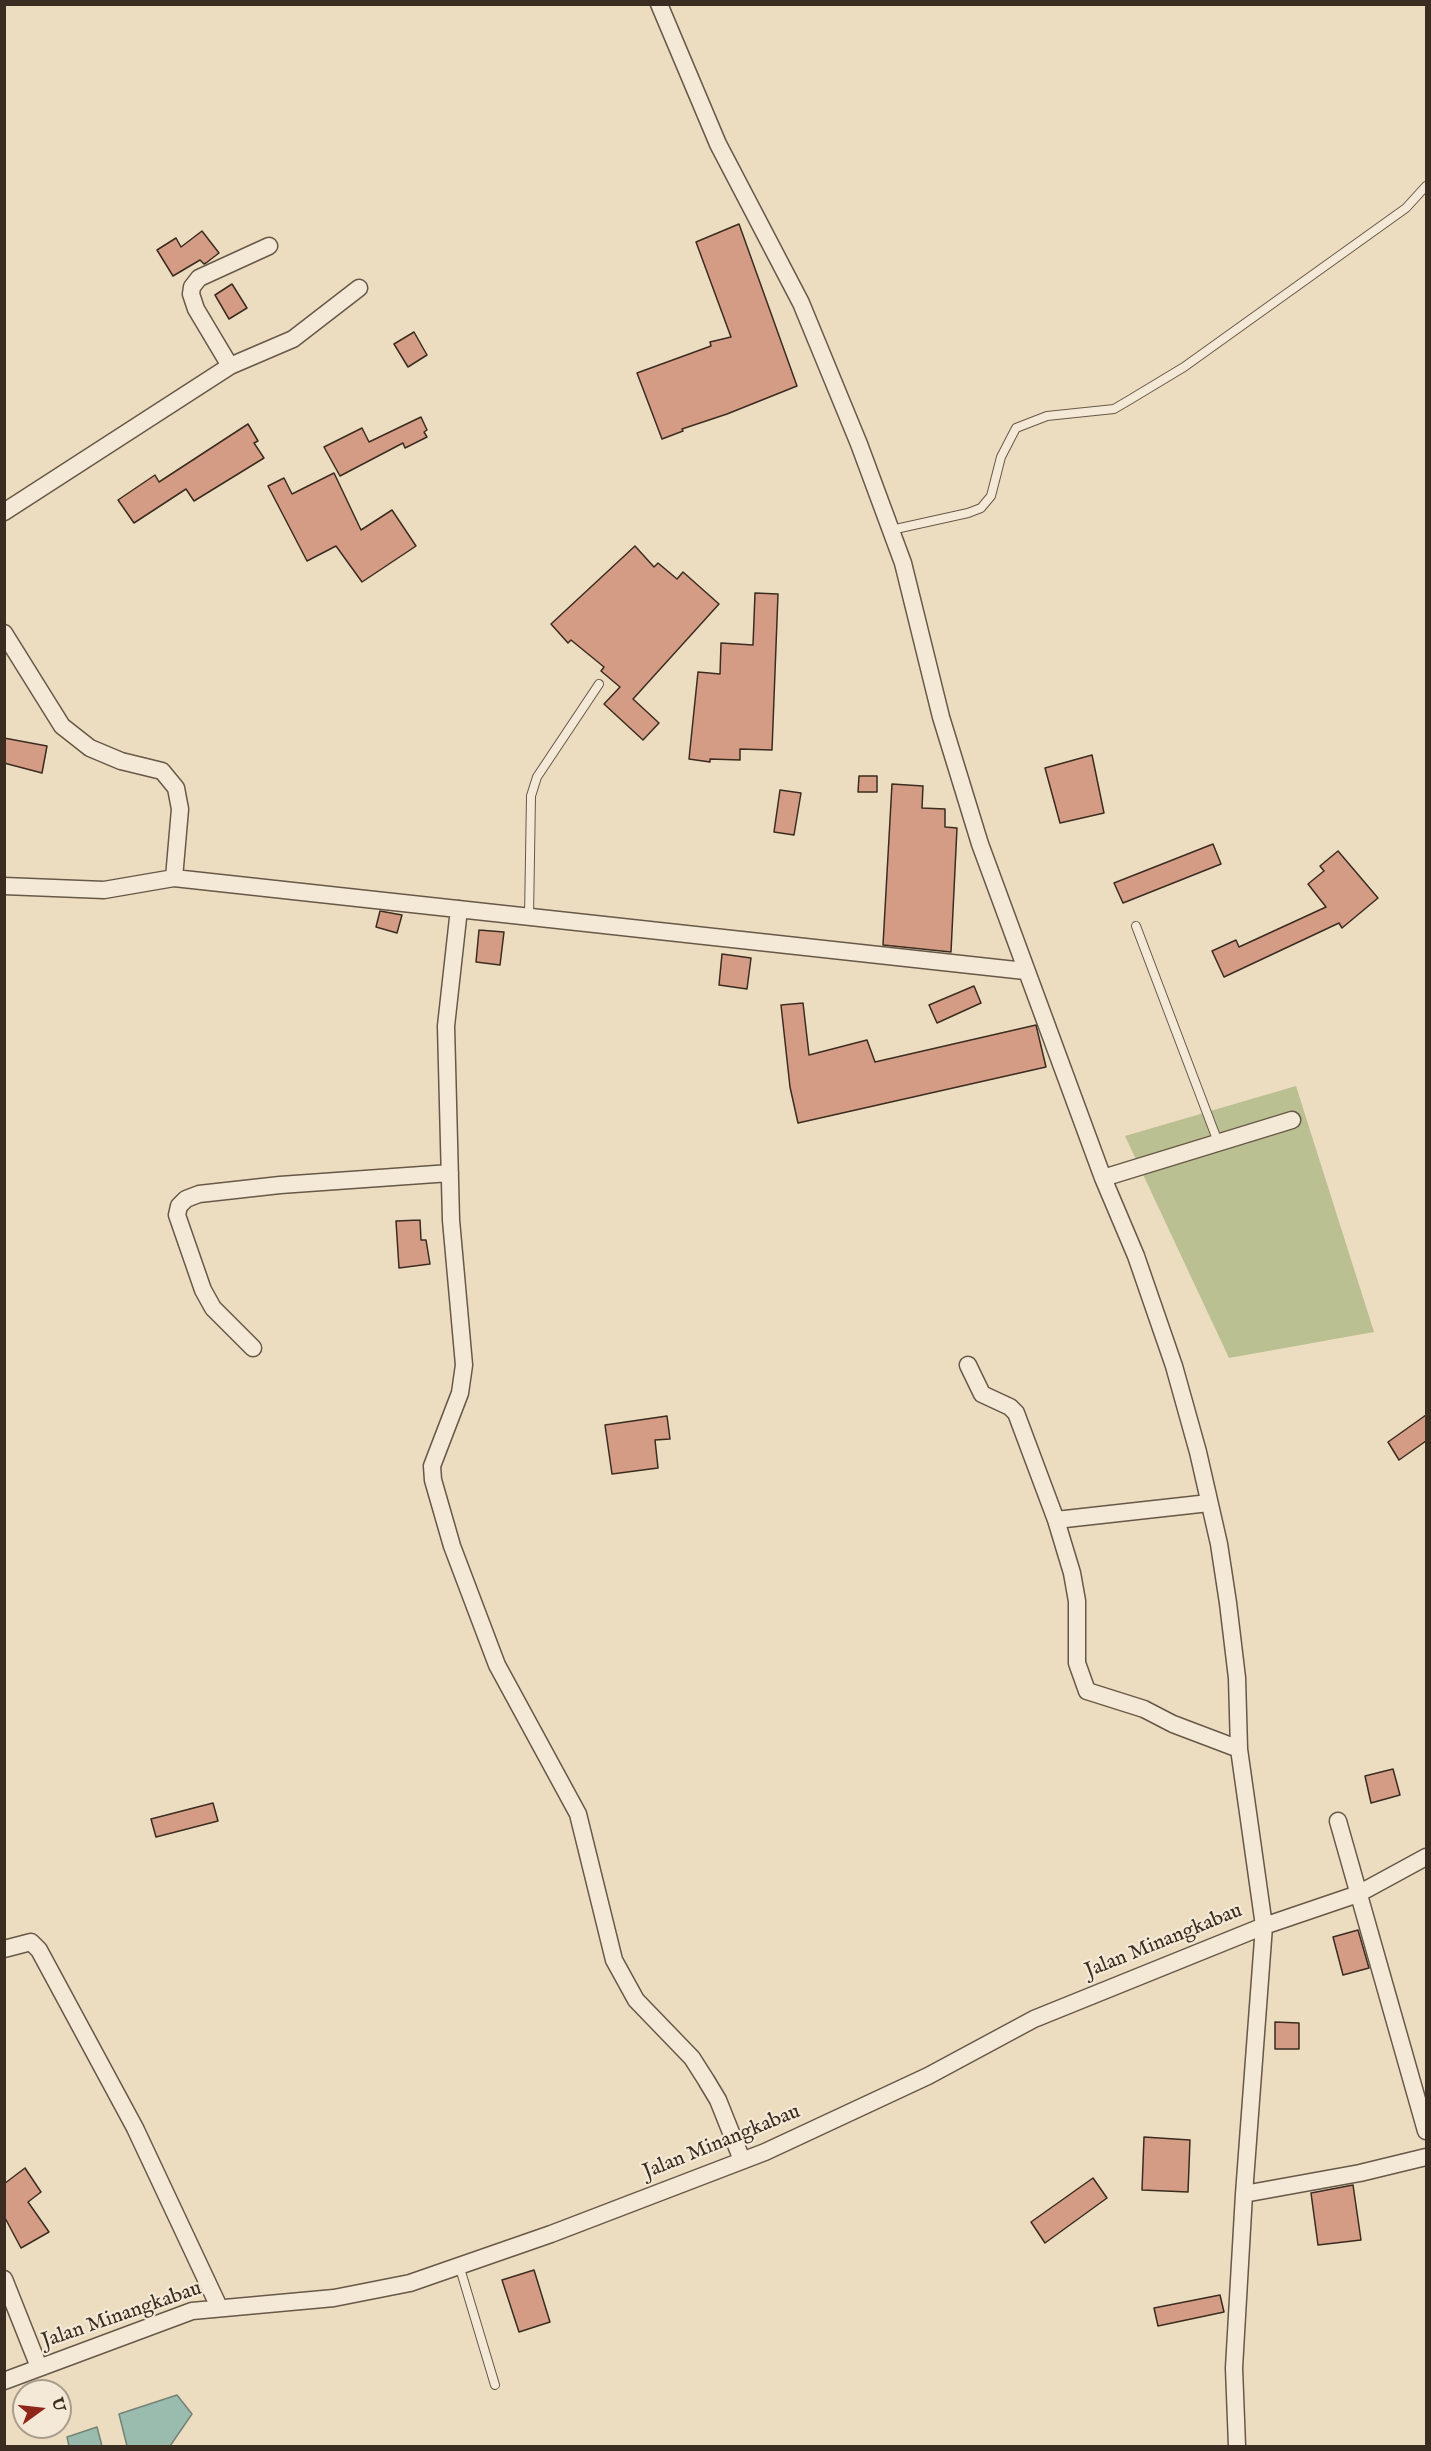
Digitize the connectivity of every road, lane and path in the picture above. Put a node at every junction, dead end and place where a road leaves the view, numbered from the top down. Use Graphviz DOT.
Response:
graph roads {
  1 [pos="659,4"];
  2 [pos="1426,186"];
  3 [pos="269,246"];
  4 [pos="359,288"];
  5 [pos="230,366"];
  6 [pos="4,512"];
  7 [pos="891,530"];
  8 [pos="4,633"];
  9 [pos="599,684"];
  10 [pos="174,878"];
  11 [pos="4,886"];
  12 [pos="459,909"];
  13 [pos="529,917"];
  14 [pos="1137,926"];
  15 [pos="1025,971"];
  16 [pos="1292,1120"];
  17 [pos="1218,1142"];
  18 [pos="450,1173"];
  19 [pos="1103,1178"];
  20 [pos="253,1348"];
  21 [pos="968,1365"];
  22 [pos="1209,1503"];
  23 [pos="1056,1520"];
  24 [pos="1239,1749"];
  25 [pos="1338,1821"];
  26 [pos="1426,1857"];
  27 [pos="1358,1894"];
  28 [pos="1264,1926"];
  29 [pos="4,1949"];
  30 [pos="1426,2131"];
  31 [pos="1426,2157"];
  32 [pos="742,2160"];
  33 [pos="1244,2194"];
  34 [pos="459,2265"];
  35 [pos="4,2279"];
  36 [pos="219,2307"];
  37 [pos="39,2367"];
  38 [pos="4,2381"];
  39 [pos="495,2385"];
  40 [pos="1236,2446"];
  1 -- 7 [label="street"];
  2 -- 7 [label="lane"];
  3 -- 5 [label="street"];
  4 -- 5 [label="street"];
  5 -- 6 [label="street"];
  7 -- 15 [label="street"];
  8 -- 10 [label="street"];
  9 -- 13 [label="lane"];
  10 -- 11 [label="street"];
  10 -- 12 [label="street"];
  12 -- 13 [label="street"];
  12 -- 18 [label="street"];
  13 -- 15 [label="street"];
  14 -- 17 [label="lane"];
  15 -- 19 [label="street"];
  16 -- 17 [label="street"];
  17 -- 19 [label="street"];
  18 -- 20 [label="street"];
  18 -- 32 [label="street"];
  19 -- 22 [label="street"];
  21 -- 23 [label="street"];
  22 -- 23 [label="street"];
  22 -- 24 [label="street"];
  23 -- 24 [label="street"];
  24 -- 28 [label="street"];
  25 -- 27 [label="street"];
  26 -- 27 [label="street, Jalan Minangkabau"];
  27 -- 28 [label="street, Jalan Minangkabau"];
  27 -- 30 [label="street"];
  28 -- 32 [label="street, Jalan Minangkabau"];
  28 -- 33 [label="street"];
  29 -- 36 [label="street"];
  31 -- 33 [label="street"];
  32 -- 34 [label="street, Jalan Minangkabau"];
  33 -- 40 [label="street"];
  34 -- 36 [label="street, Jalan Minangkabau"];
  34 -- 39 [label="lane"];
  35 -- 37 [label="street"];
  36 -- 37 [label="street, Jalan Minangkabau"];
  37 -- 38 [label="street, Jalan Minangkabau"];
}
